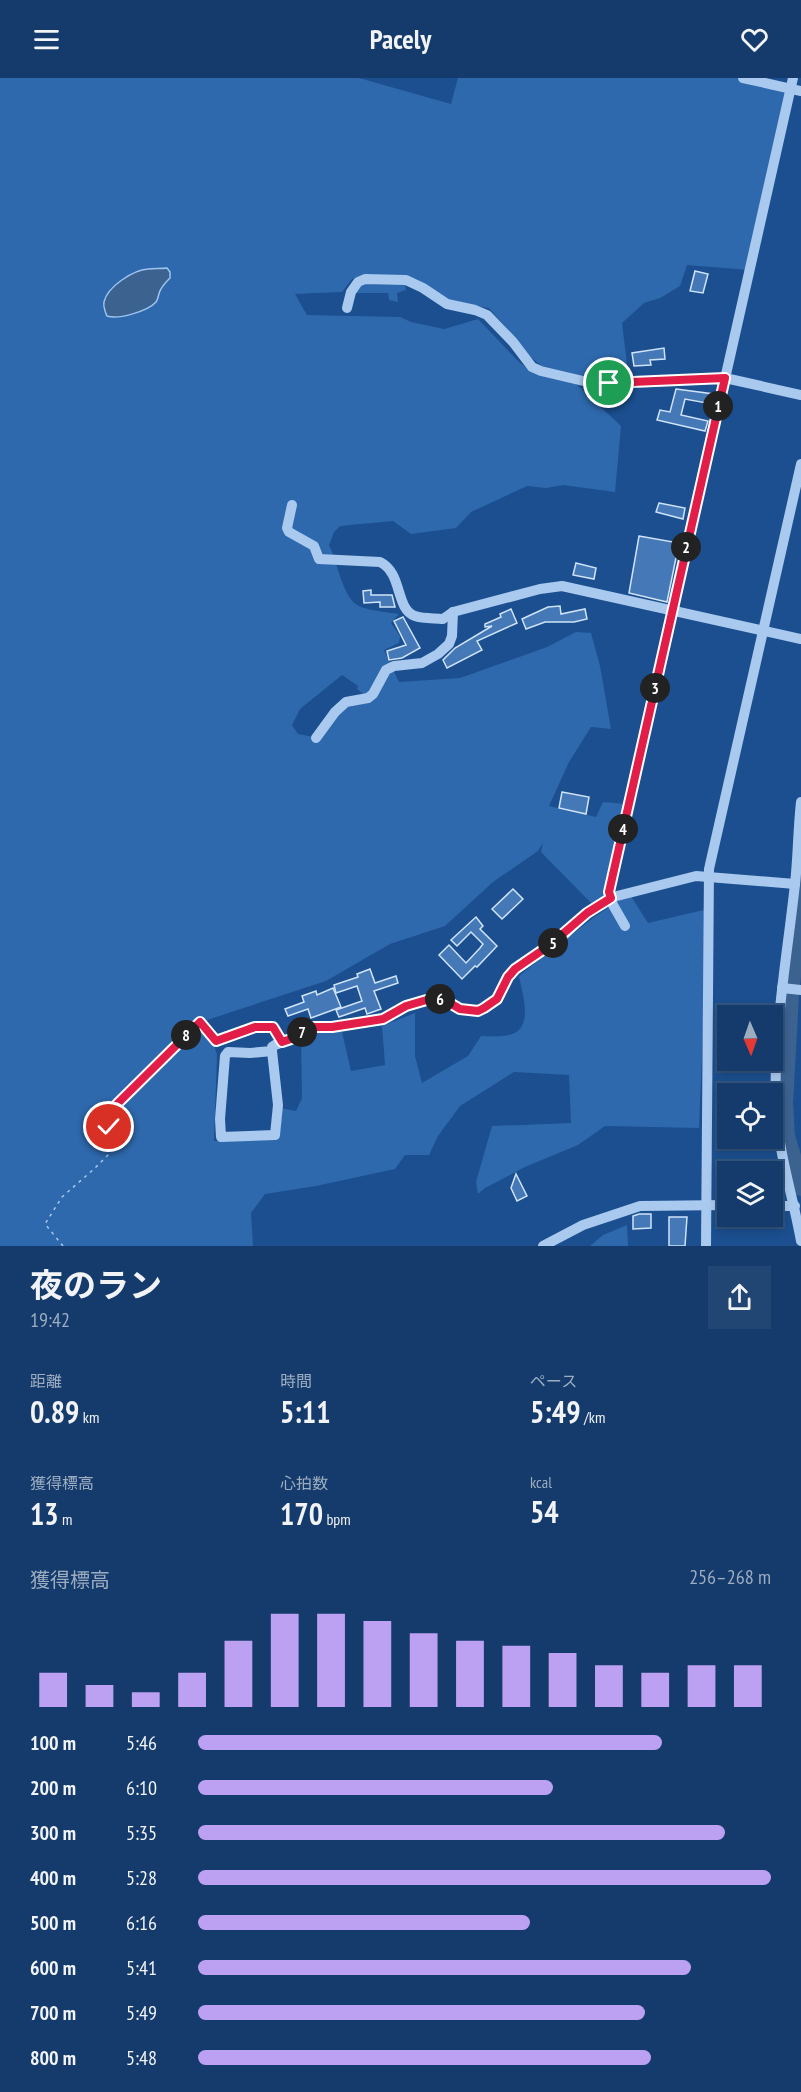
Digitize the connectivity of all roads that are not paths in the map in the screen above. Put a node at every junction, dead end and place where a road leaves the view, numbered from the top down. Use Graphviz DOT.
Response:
graph roads {
  1 [pos="743,78"];
  2 [pos="795,86"];
  3 [pos="347,308"];
  4 [pos="725,378"];
  5 [pos="801,395"];
  6 [pos="801,464"];
  7 [pos="292,505"];
  8 [pos="672,610"];
  9 [pos="453,612"];
  10 [pos="763,629"];
  11 [pos="801,639"];
  12 [pos="316,738"];
  13 [pos="801,802"];
  14 [pos="708,876"];
  15 [pos="795,884"];
  16 [pos="611,898"];
  17 [pos="625,926"];
  18 [pos="782,988"];
  19 [pos="801,990"];
  20 [pos="272,1052"];
  21 [pos="706,1204"];
  22 [pos="717,1204"];
  23 [pos="783,1206"];
  24 [pos="795,1206"];
  25 [pos="801,1241"];
  26 [pos="543,1246"];
  27 [pos="706,1246"];
  1 -- 2 [label="street"];
  2 -- 4 [label="street"];
  3 -- 4 [label="street"];
  4 -- 5 [label="street"];
  4 -- 8 [label="street"];
  6 -- 10 [label="street"];
  7 -- 9 [label="street"];
  8 -- 9 [label="street"];
  8 -- 10 [label="street"];
  8 -- 16 [label="street"];
  9 -- 12 [label="street"];
  10 -- 11 [label="street"];
  10 -- 14 [label="street"];
  13 -- 15 [label="street"];
  14 -- 15 [label="street"];
  14 -- 16 [label="street"];
  14 -- 21 [label="street"];
  15 -- 18 [label="street"];
  16 -- 17 [label="street"];
  16 -- 20 [label="street"];
  18 -- 19 [label="street"];
  18 -- 24 [label="street"];
  20 -- 20 [label="street"];
  21 -- 22 [label="street"];
  21 -- 26 [label="street"];
  21 -- 27 [label="street"];
  23 -- 24 [label="street"];
  24 -- 25 [label="street"];
}
